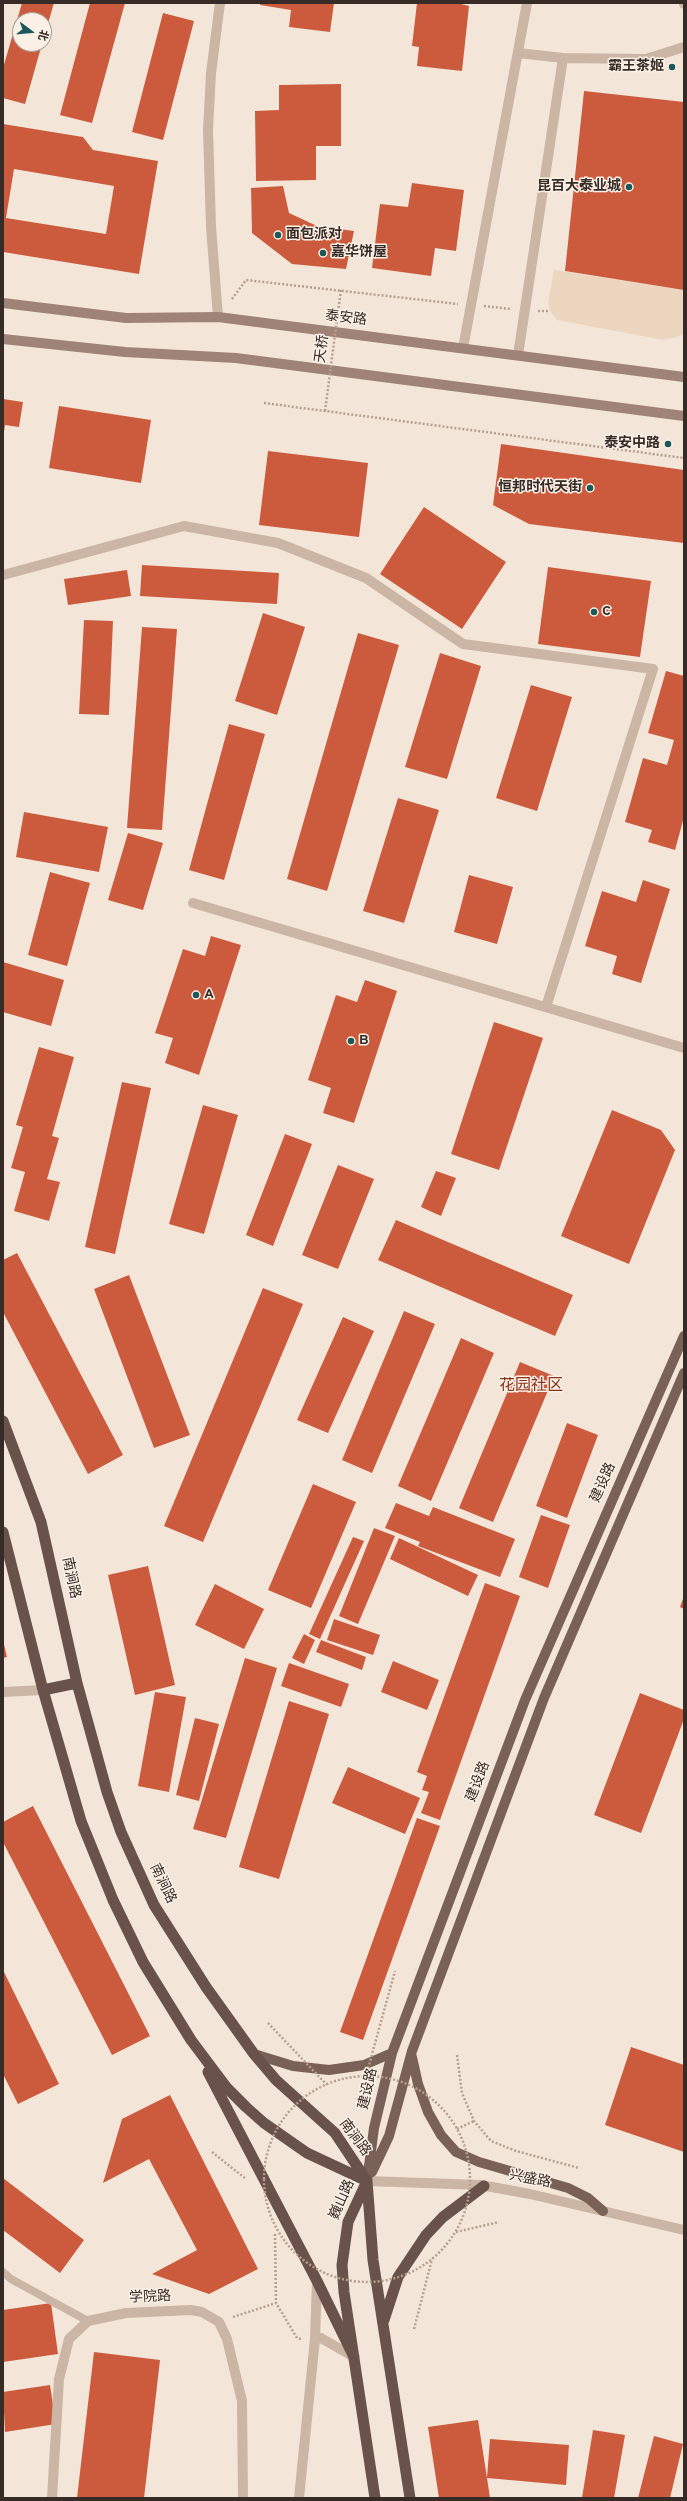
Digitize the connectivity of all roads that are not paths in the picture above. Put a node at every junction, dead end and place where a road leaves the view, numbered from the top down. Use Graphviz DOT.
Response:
graph roads {
  1 [pos="220,3"];
  2 [pos="527,3"];
  3 [pos="684,47"];
  4 [pos="518,53"];
  5 [pos="563,58"];
  6 [pos="3,302"];
  7 [pos="218,317"];
  8 [pos="3,339"];
  9 [pos="463,348"];
  10 [pos="518,355"];
  11 [pos="684,377"];
  12 [pos="684,416"];
  13 [pos="3,575"];
  14 [pos="193,903"];
  15 [pos="546,1007"];
  16 [pos="684,1048"];
  17 [pos="684,1336"];
  18 [pos="684,1374"];
  19 [pos="3,1421"];
  20 [pos="3,1532"];
  21 [pos="77,1683"];
  22 [pos="43,1690"];
  23 [pos="3,1692"];
  24 [pos="191,2040"];
  25 [pos="412,2052"];
  26 [pos="392,2053"];
  27 [pos="254,2054"];
  28 [pos="367,2181"];
  29 [pos="484,2186"];
  30 [pos="603,2211"];
  31 [pos="684,2230"];
  32 [pos="3,2272"];
  33 [pos="317,2281"];
  34 [pos="88,2321"];
  35 [pos="383,2324"];
  36 [pos="314,2342"];
  37 [pos="354,2357"];
  38 [pos="52,2498"];
  39 [pos="243,2498"];
  40 [pos="298,2498"];
  41 [pos="376,2498"];
  42 [pos="410,2498"];
  1 -- 7 [label="street"];
  2 -- 4 [label="street"];
  3 -- 5 [label="street"];
  4 -- 5 [label="street"];
  4 -- 9 [label="street"];
  5 -- 10 [label="street"];
  6 -- 7 [label="main road, 泰安路"];
  7 -- 9 [label="main road, 泰安路"];
  8 -- 12 [label="main road"];
  9 -- 10 [label="main road, 泰安路"];
  10 -- 11 [label="main road, 泰安路"];
  13 -- 15 [label="street"];
  14 -- 15 [label="street"];
  15 -- 16 [label="street"];
  17 -- 26 [label="main road, 建设路"];
  18 -- 25 [label="main road"];
  19 -- 21 [label="highway, 南涧路"];
  20 -- 22 [label="highway, 南涧路"];
  21 -- 22 [label="highway"];
  21 -- 27 [label="highway, 南涧路"];
  22 -- 23 [label="street"];
  22 -- 24 [label="highway, 南涧路"];
  24 -- 28 [label="highway, 南涧路"];
  24 -- 33 [label="highway"];
  25 -- 28 [label="main road"];
  25 -- 30 [label="main road"];
  26 -- 27 [label="main road"];
  26 -- 28 [label="main road, 建设路"];
  27 -- 28 [label="highway, 南涧路"];
  28 -- 29 [label="street, 兴盛路"];
  28 -- 35 [label="highway, 巍山路"];
  28 -- 37 [label="highway, 巍山路"];
  29 -- 30 [label="street, 兴盛路"];
  29 -- 35 [label="highway"];
  30 -- 31 [label="street, 兴盛路"];
  32 -- 34 [label="lane"];
  33 -- 36 [label="street"];
  33 -- 37 [label="highway"];
  34 -- 38 [label="street"];
  34 -- 39 [label="street, 学院路"];
  35 -- 42 [label="highway, 巍山路"];
  36 -- 37 [label="street"];
  36 -- 40 [label="street"];
  37 -- 41 [label="highway, 巍山路"];
}
